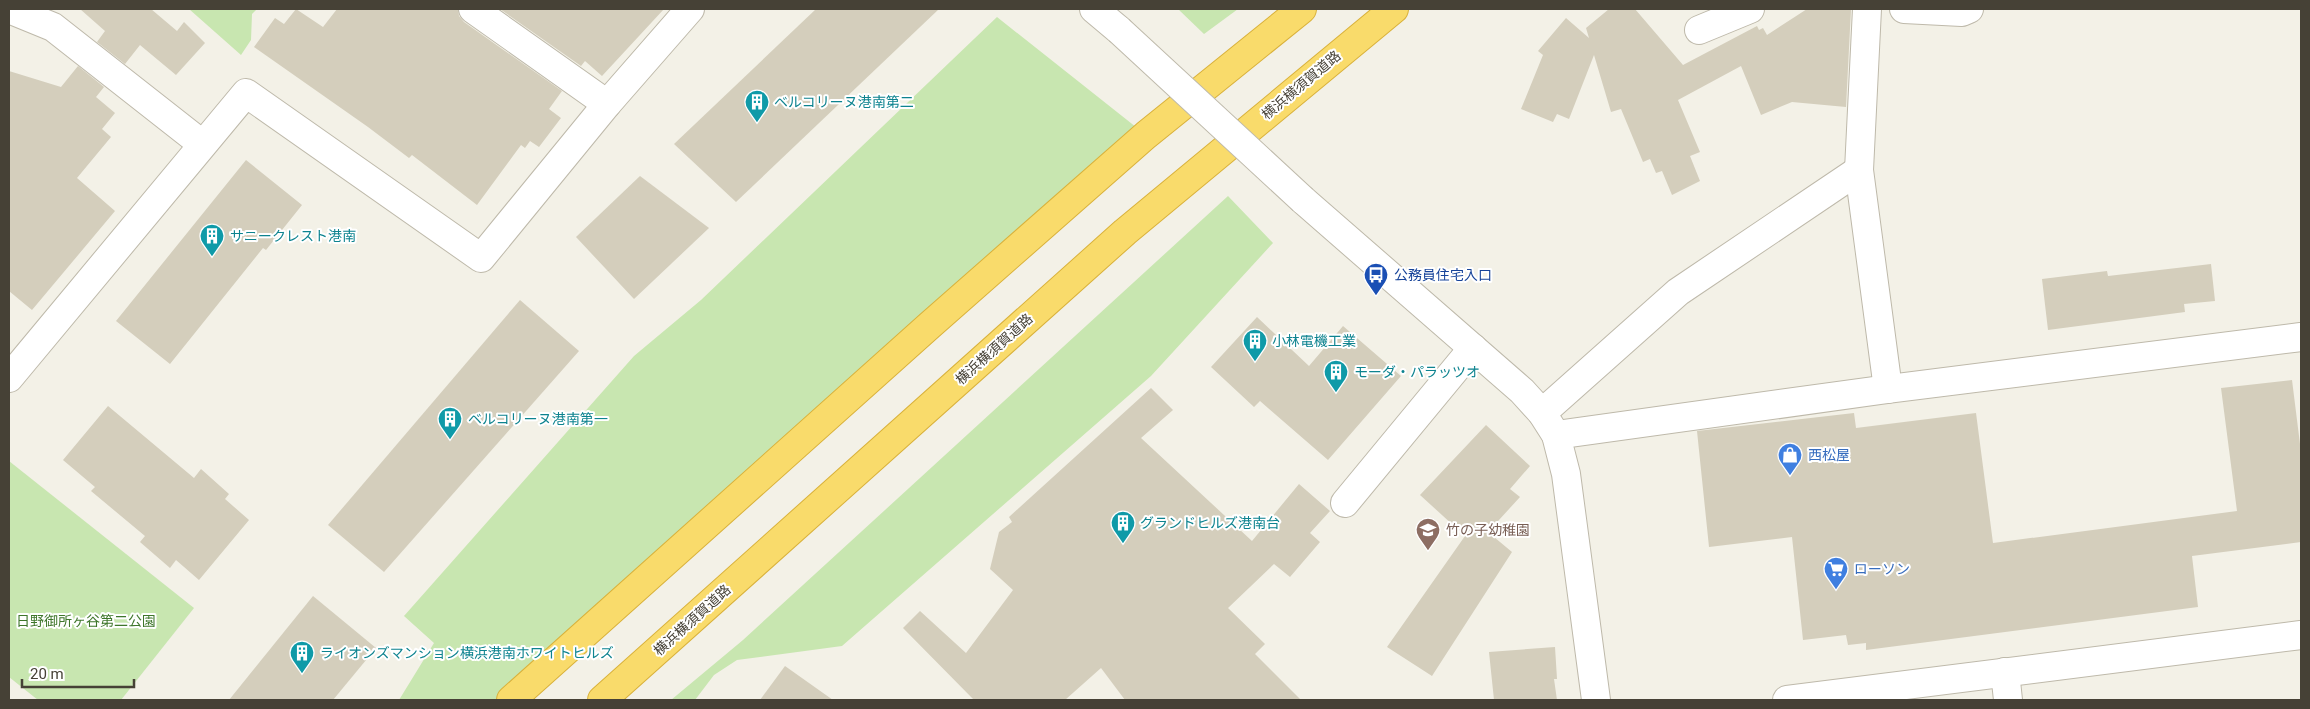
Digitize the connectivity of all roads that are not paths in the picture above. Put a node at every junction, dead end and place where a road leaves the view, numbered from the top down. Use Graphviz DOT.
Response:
graph roads {
  1 [pos="473,9"];
  2 [pos="690,9"];
  3 [pos="1094,9"];
  4 [pos="1302,9"];
  5 [pos="1394,9"];
  6 [pos="1750,9"];
  7 [pos="1866,9"];
  8 [pos="1904,9"];
  9 [pos="1969,9"];
  10 [pos="9,10"];
  11 [pos="1699,30"];
  12 [pos="607,104"];
  13 [pos="202,144"];
  14 [pos="1859,170"];
  15 [pos="2301,337"];
  16 [pos="1473,348"];
  17 [pos="9,378"];
  18 [pos="1888,389"];
  19 [pos="1549,424"];
  20 [pos="1345,503"];
  21 [pos="2301,635"];
  22 [pos="2005,672"];
  23 [pos="1799,699"];
  24 [pos="511,700"];
  25 [pos="602,700"];
  26 [pos="1596,700"];
  27 [pos="2008,700"];
  1 -- 12 [label="street"];
  2 -- 12 [label="street"];
  3 -- 16 [label="street, bridge"];
  4 -- 24 [label="highway"];
  5 -- 25 [label="highway, 横浜横須賀道路"];
  6 -- 11 [label="street"];
  7 -- 14 [label="street"];
  8 -- 9 [label="street"];
  10 -- 13 [label="street"];
  12 -- 13 [label="street"];
  13 -- 17 [label="street"];
  14 -- 18 [label="street"];
  14 -- 19 [label="street"];
  15 -- 18 [label="street"];
  16 -- 19 [label="street"];
  16 -- 20 [label="street"];
  18 -- 19 [label="street"];
  19 -- 26 [label="street"];
  21 -- 22 [label="street"];
  22 -- 23 [label="street"];
  22 -- 27 [label="street"];
}
